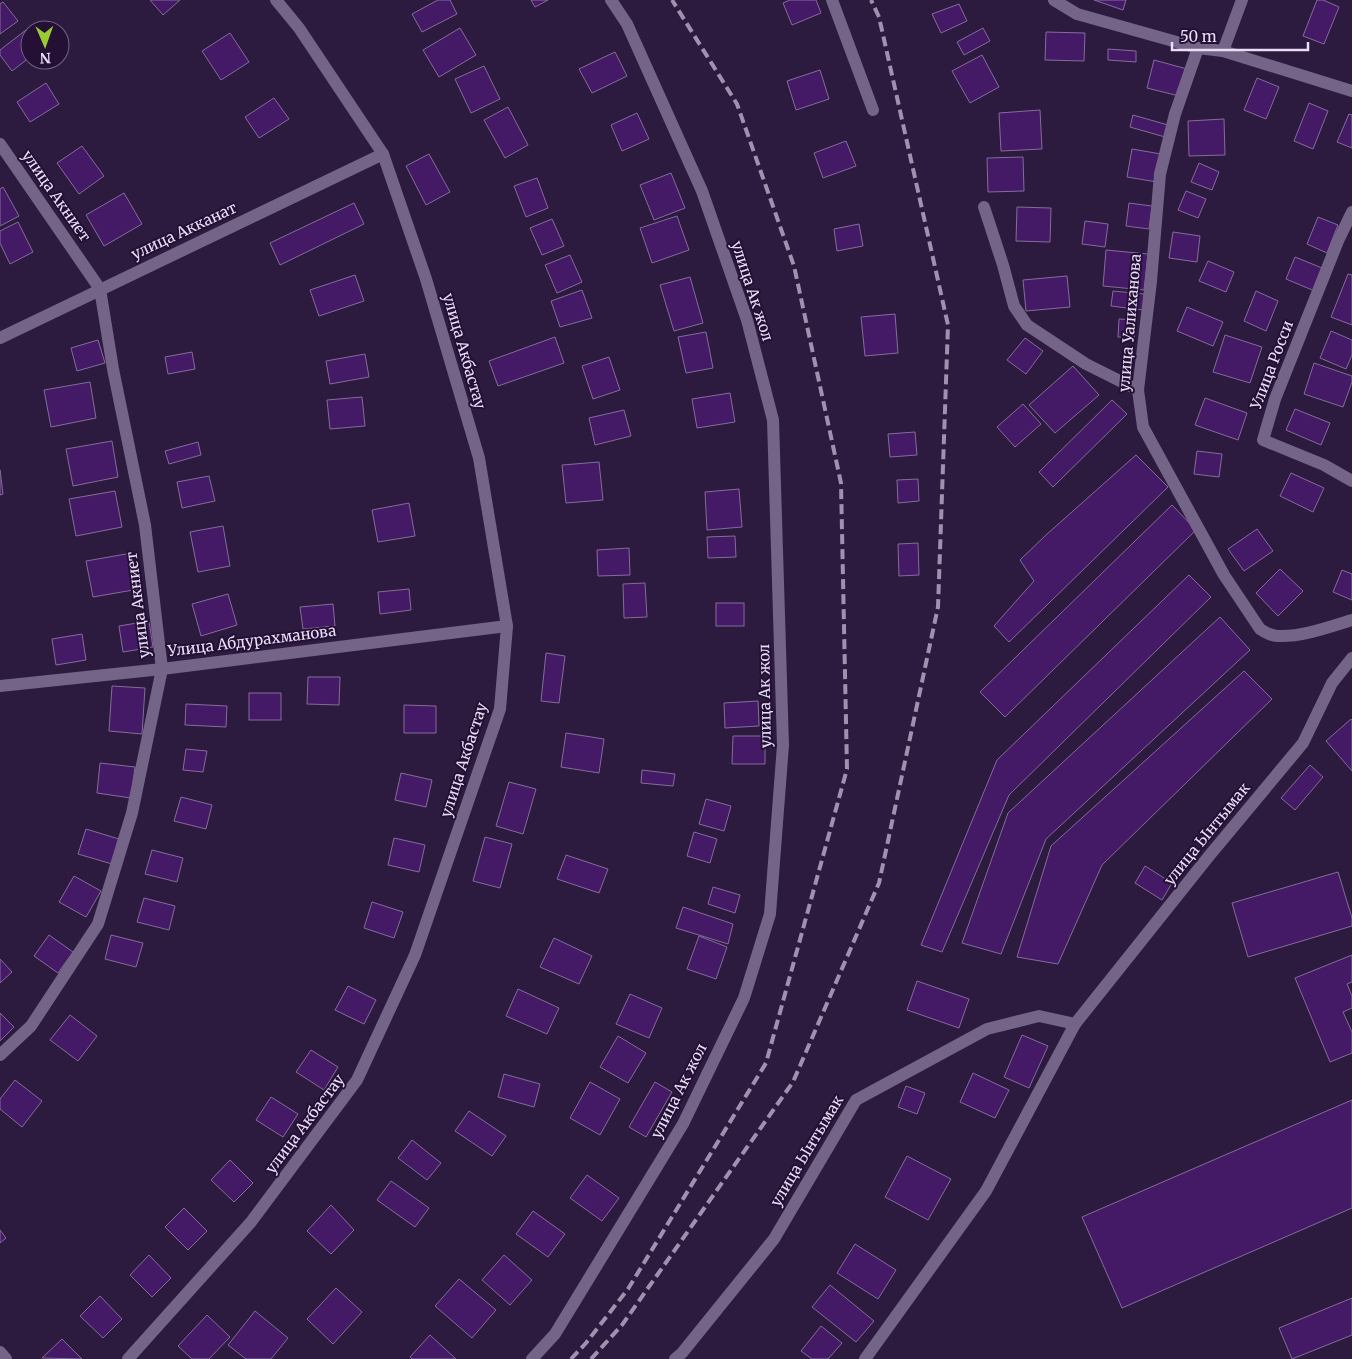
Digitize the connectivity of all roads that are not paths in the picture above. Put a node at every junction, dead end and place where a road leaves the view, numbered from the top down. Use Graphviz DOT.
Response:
graph roads {
  1 [pos="276,0"];
  2 [pos="611,0"];
  3 [pos="832,0"];
  4 [pos="1054,0"];
  5 [pos="1242,0"];
  6 [pos="1198,48"];
  7 [pos="1223,50"];
  8 [pos="1352,91"];
  9 [pos="873,110"];
  10 [pos="0,144"];
  11 [pos="383,154"];
  12 [pos="984,207"];
  13 [pos="1352,212"];
  14 [pos="100,289"];
  15 [pos="0,338"];
  16 [pos="1138,390"];
  17 [pos="1352,481"];
  18 [pos="1352,620"];
  19 [pos="507,626"];
  20 [pos="1352,658"];
  21 [pos="162,669"];
  22 [pos="0,686"];
  23 [pos="1075,1024"];
  24 [pos="0,1055"];
  25 [pos="0,1352"];
  26 [pos="6,1359"];
  27 [pos="128,1359"];
  28 [pos="532,1359"];
  29 [pos="675,1359"];
  30 [pos="865,1359"];
  1 -- 11 [label="street, улица Акбастау"];
  2 -- 28 [label="street, улица Ак жол"];
  3 -- 9 [label="street"];
  4 -- 6 [label="street"];
  5 -- 7 [label="street"];
  6 -- 7 [label="street"];
  6 -- 16 [label="street, улица Уалиханова"];
  7 -- 8 [label="street"];
  10 -- 14 [label="street, улица Акниет"];
  11 -- 14 [label="street, улица Акканат"];
  11 -- 19 [label="street, улица Акбастау"];
  12 -- 16 [label="street"];
  13 -- 17 [label="street, Улица Росси"];
  14 -- 15 [label="street, улица Акканат"];
  14 -- 21 [label="street, улица Акниет"];
  16 -- 18 [label="street, улица Уалиханова"];
  19 -- 21 [label="street, Улица Абдурахманова"];
  19 -- 27 [label="street, улица Акбастау"];
  20 -- 23 [label="street, улица Ынтымак"];
  21 -- 22 [label="street, Улица Абдурахманова"];
  21 -- 24 [label="street, улица Акниет"];
  23 -- 29 [label="street, улица Ынтымак"];
  23 -- 30 [label="street, улица Ынтымак"];
  25 -- 26 [label="street"];
}
